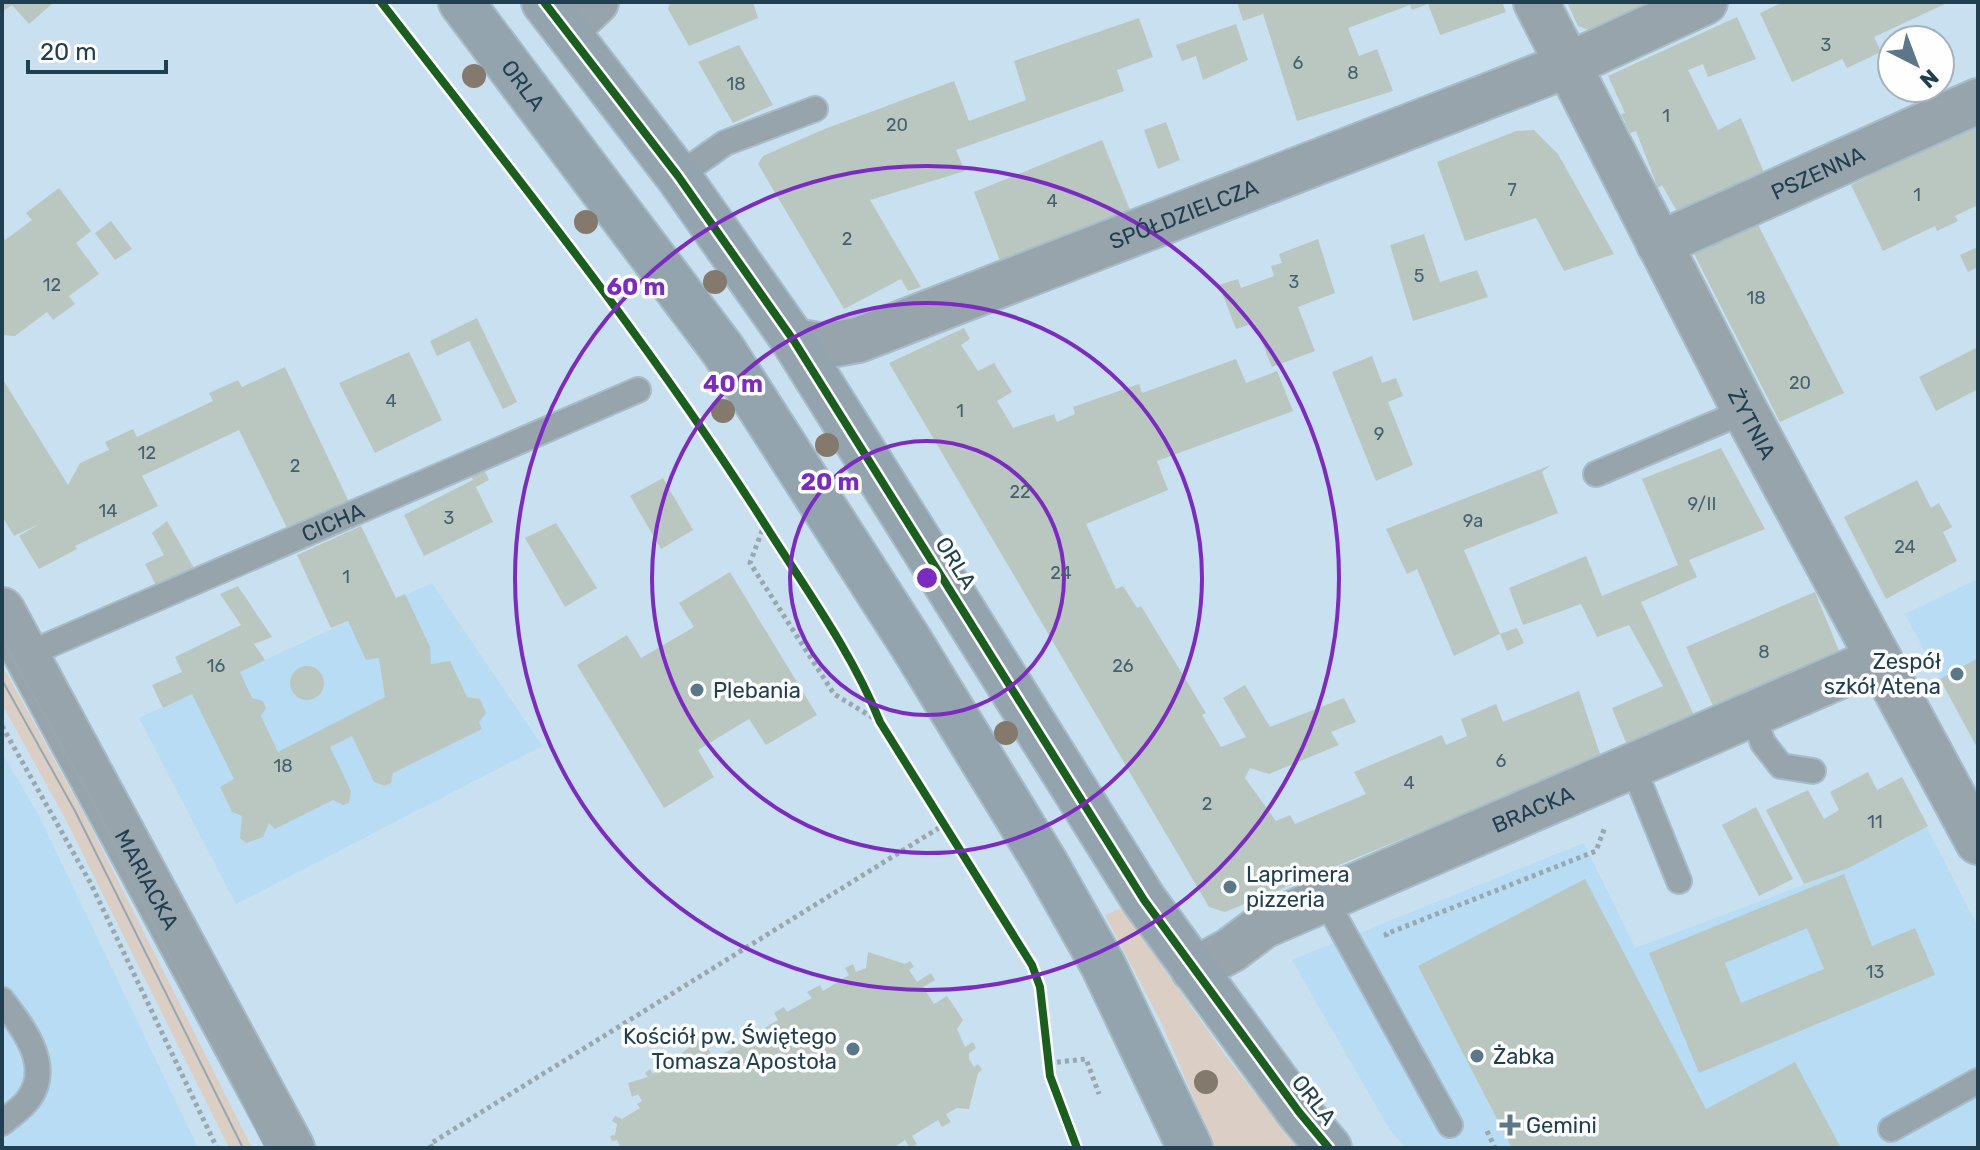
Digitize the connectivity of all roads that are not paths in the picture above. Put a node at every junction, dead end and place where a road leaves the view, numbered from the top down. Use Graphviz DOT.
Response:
graph roads {
  1 [pos="461,2"];
  2 [pos="1536,2"];
  3 [pos="1705,2"];
  4 [pos="569,11"];
  5 [pos="1568,65"];
  6 [pos="1978,101"];
  7 [pos="815,109"];
  8 [pos="678,176"];
  9 [pos="1659,244"];
  10 [pos="794,341"];
  11 [pos="638,390"];
  12 [pos="1745,411"];
  13 [pos="1596,474"];
  14 [pos="2,610"];
  15 [pos="28,654"];
  16 [pos="1879,659"];
  17 [pos="1753,715"];
  18 [pos="1813,771"];
  19 [pos="1637,775"];
  20 [pos="1978,842"];
  21 [pos="1679,881"];
  22 [pos="1325,899"];
  23 [pos="1194,970"];
  24 [pos="2,1000"];
  25 [pos="1978,1081"];
  26 [pos="2,1123"];
  27 [pos="1450,1125"];
  28 [pos="1891,1129"];
  29 [pos="292,1148"];
  30 [pos="1190,1148"];
  31 [pos="1329,1148"];
  1 -- 30 [label="street, ORLA"];
  2 -- 5 [label="street, ŻYTNIA"];
  3 -- 5 [label="street, SPÓŁDZIELCZA"];
  4 -- 8 [label="street, ORLA"];
  5 -- 9 [label="street, ŻYTNIA"];
  5 -- 10 [label="street, SPÓŁDZIELCZA"];
  6 -- 9 [label="street, PSZENNA"];
  7 -- 8 [label="lane"];
  8 -- 10 [label="street, ORLA"];
  9 -- 12 [label="street, ŻYTNIA"];
  10 -- 23 [label="street, ORLA"];
  11 -- 15 [label="lane, CICHA"];
  12 -- 13 [label="lane"];
  12 -- 16 [label="street, ŻYTNIA"];
  14 -- 15 [label="street, MARIACKA"];
  15 -- 29 [label="street, MARIACKA"];
  16 -- 17 [label="street, BRACKA"];
  16 -- 20 [label="street, ŻYTNIA"];
  17 -- 18 [label="lane"];
  17 -- 19 [label="street, BRACKA"];
  19 -- 21 [label="lane"];
  19 -- 22 [label="street, BRACKA"];
  22 -- 23 [label="street, BRACKA"];
  22 -- 27 [label="lane"];
  23 -- 31 [label="street, ORLA"];
  24 -- 26 [label="lane"];
  25 -- 28 [label="lane"];
}
